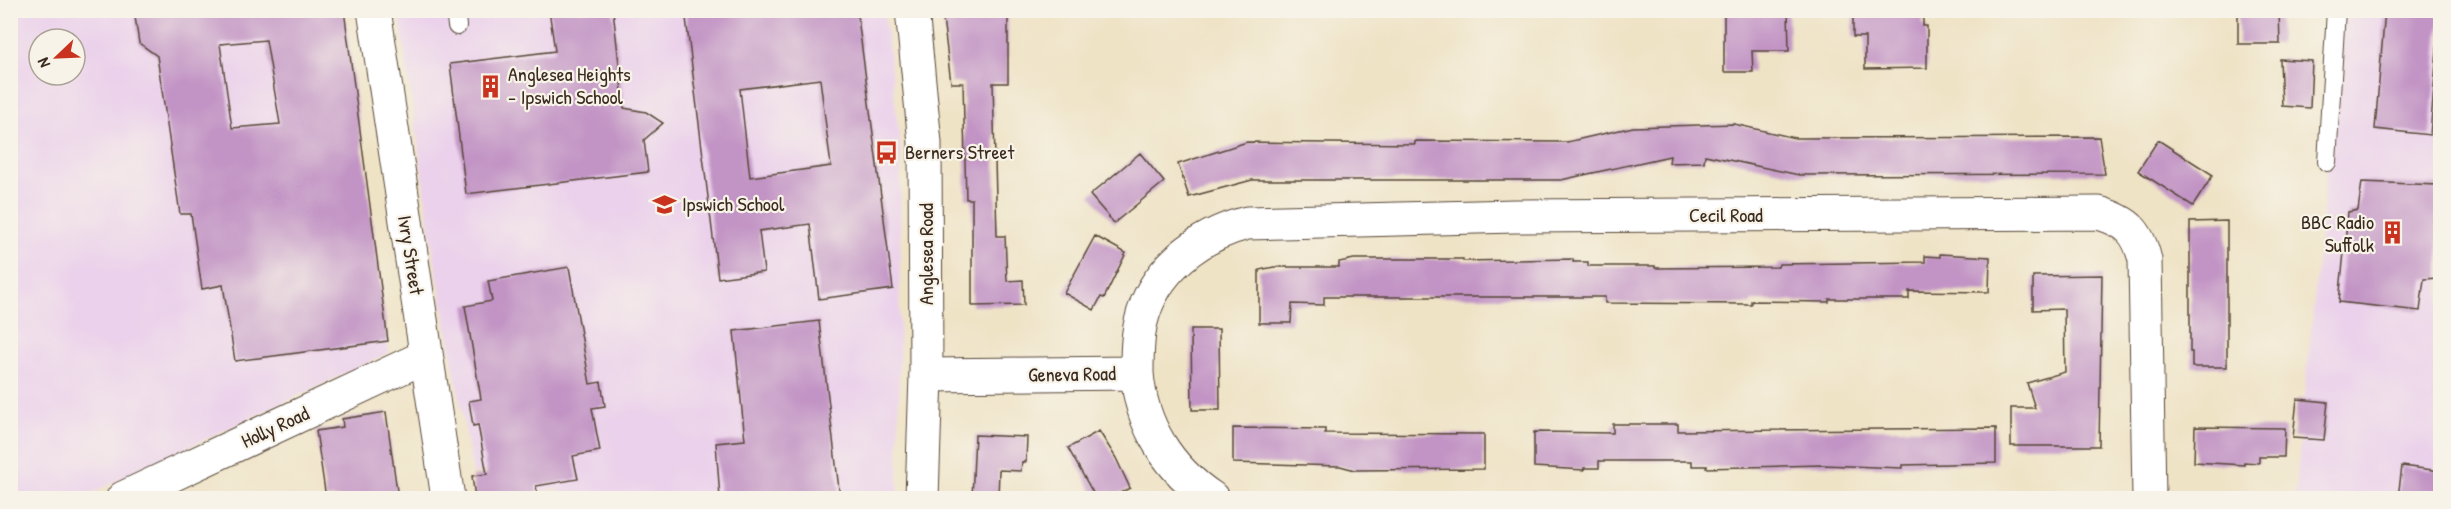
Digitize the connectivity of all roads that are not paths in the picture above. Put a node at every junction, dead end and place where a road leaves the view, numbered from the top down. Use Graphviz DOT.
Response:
graph roads {
  1 [pos="374,10"];
  2 [pos="912,10"];
  3 [pos="2336,10"];
  4 [pos="2327,162"];
  5 [pos="426,356"];
  6 [pos="1137,373"];
  7 [pos="926,375"];
  8 [pos="123,498"];
  9 [pos="448,498"];
  10 [pos="922,498"];
  11 [pos="1212,498"];
  12 [pos="2149,498"];
  1 -- 5 [label="street, Ivry Street"];
  2 -- 7 [label="street, Anglesea Road"];
  3 -- 4 [label="lane"];
  5 -- 8 [label="street, Holly Road"];
  5 -- 9 [label="street, Ivry Street"];
  6 -- 7 [label="street, Geneva Road"];
  6 -- 11 [label="street, Geneva Road"];
  6 -- 12 [label="street, Cecil Road"];
  7 -- 10 [label="street, Anglesea Road"];
}
